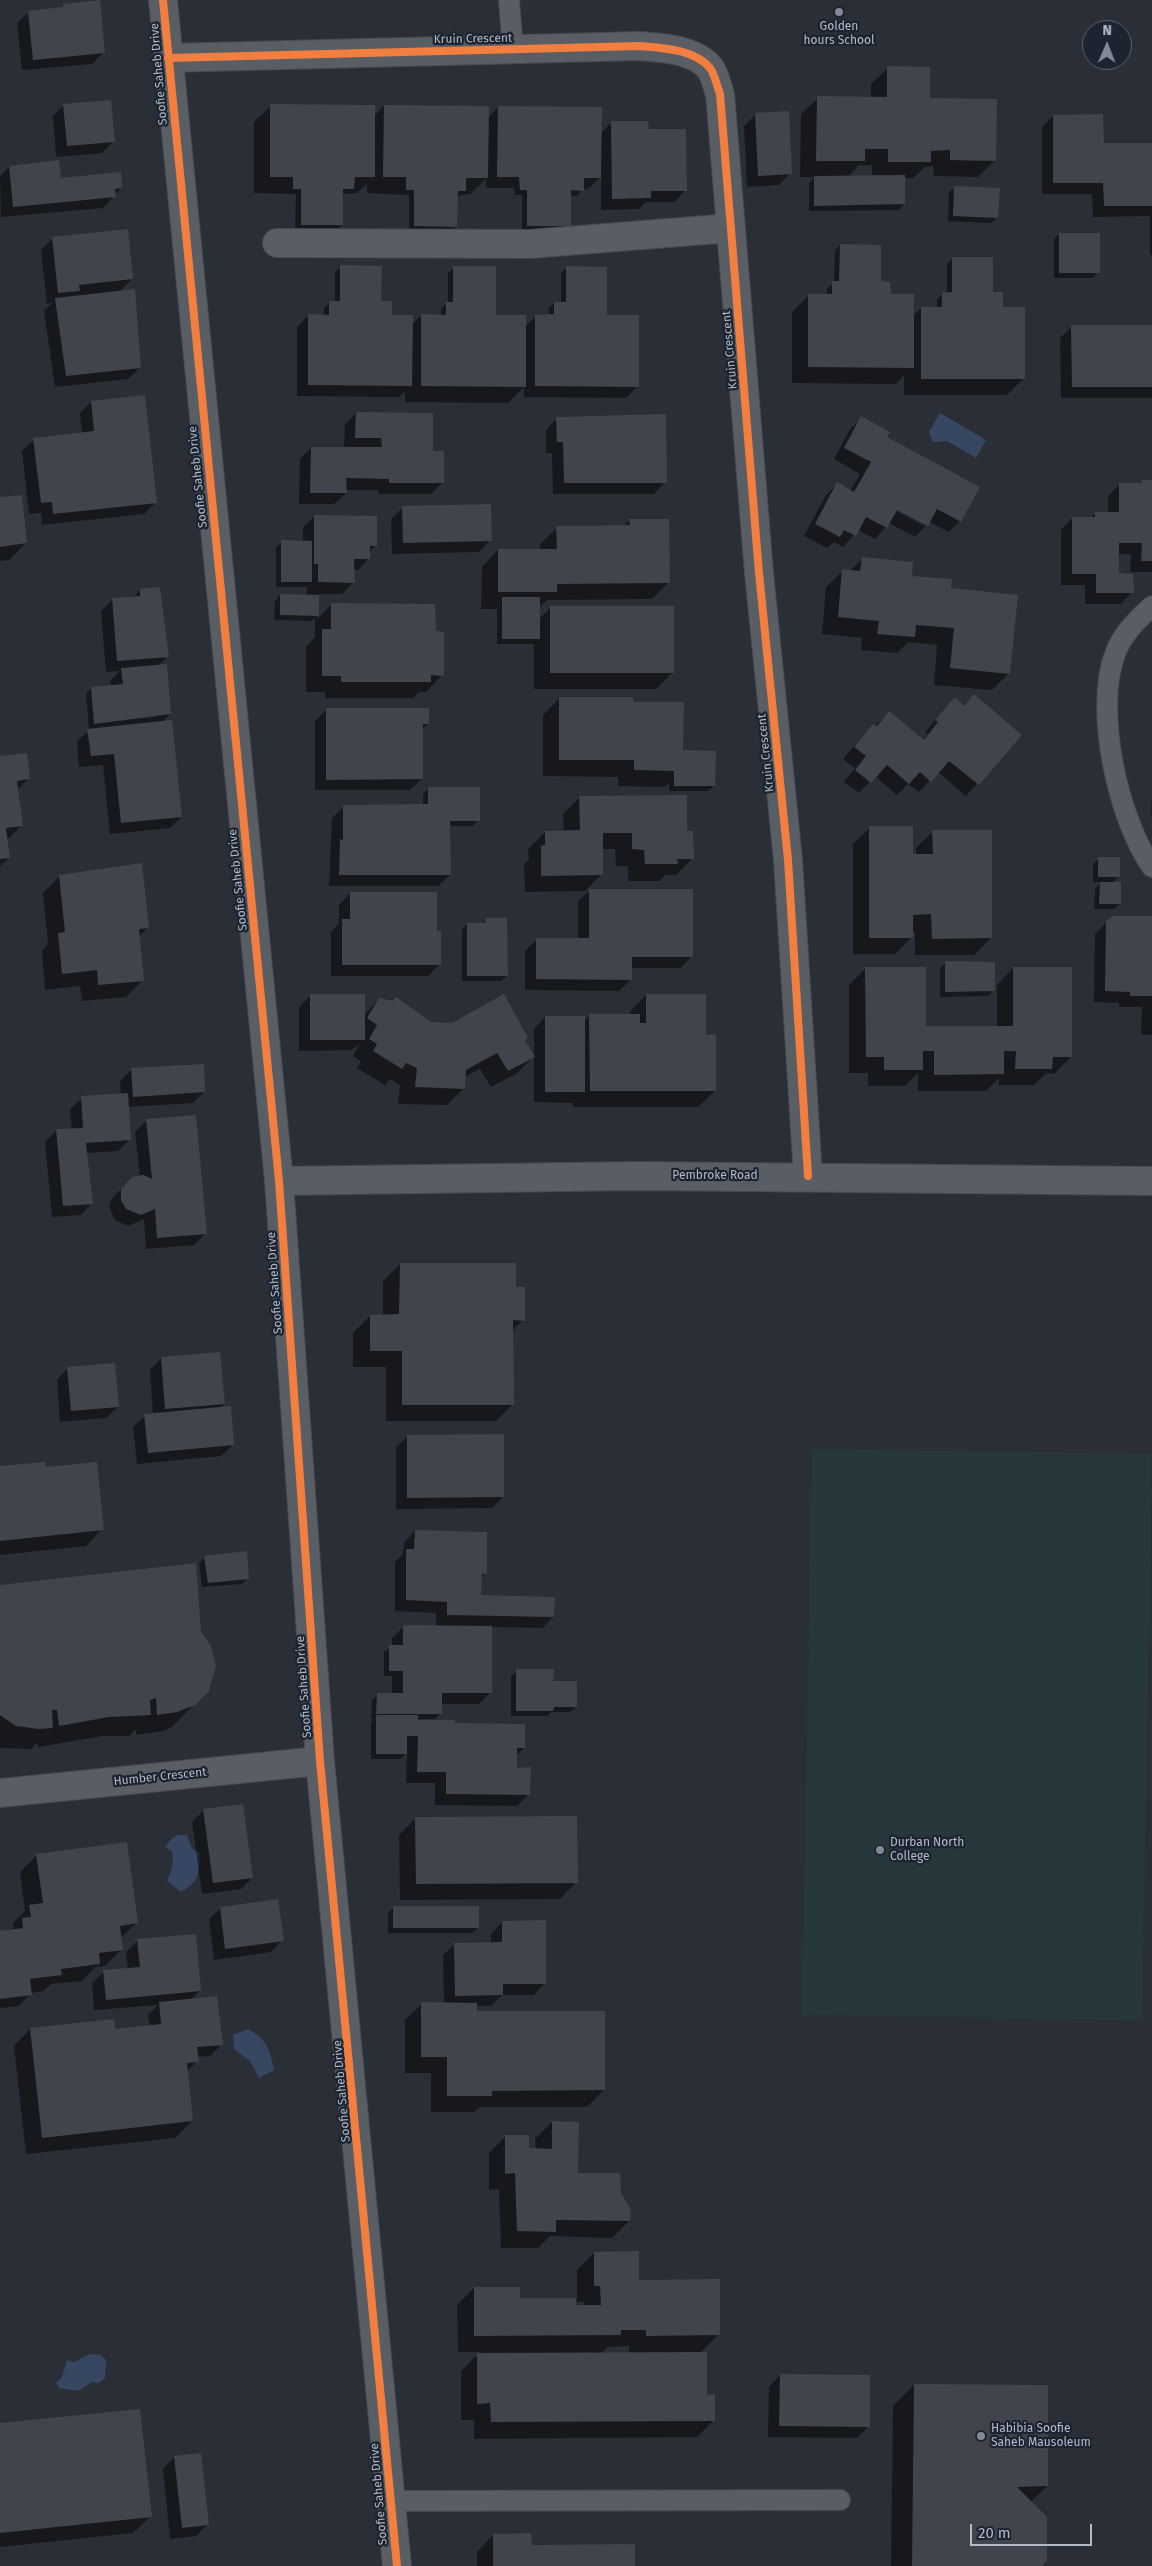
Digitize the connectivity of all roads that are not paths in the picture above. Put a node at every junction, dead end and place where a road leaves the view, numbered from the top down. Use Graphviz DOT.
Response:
graph roads {
  1 [pos="164,0"];
  2 [pos="509,0"];
  3 [pos="513,50"];
  4 [pos="168,58"];
  5 [pos="732,228"];
  6 [pos="277,243"];
  7 [pos="1152,606"];
  8 [pos="1152,867"];
  9 [pos="808,1176"];
  10 [pos="278,1181"];
  11 [pos="1152,1181"];
  12 [pos="320,1761"];
  13 [pos="0,1793"];
  14 [pos="840,2500"];
  15 [pos="392,2501"];
  16 [pos="397,2566"];
  1 -- 4 [label="street, Soofie Saheb Drive"];
  2 -- 3 [label="lane"];
  3 -- 4 [label="street, Kruin Crescent"];
  3 -- 5 [label="street, Kruin Crescent"];
  4 -- 10 [label="street, Soofie Saheb Drive"];
  5 -- 6 [label="street"];
  5 -- 9 [label="street, Kruin Crescent"];
  7 -- 8 [label="lane"];
  9 -- 10 [label="street, Pembroke Road"];
  9 -- 11 [label="street, Pembroke Road"];
  10 -- 12 [label="street, Soofie Saheb Drive"];
  12 -- 13 [label="street, Humber Crescent"];
  12 -- 15 [label="street, Soofie Saheb Drive"];
  14 -- 15 [label="lane"];
  15 -- 16 [label="street, Soofie Saheb Drive"];
}
